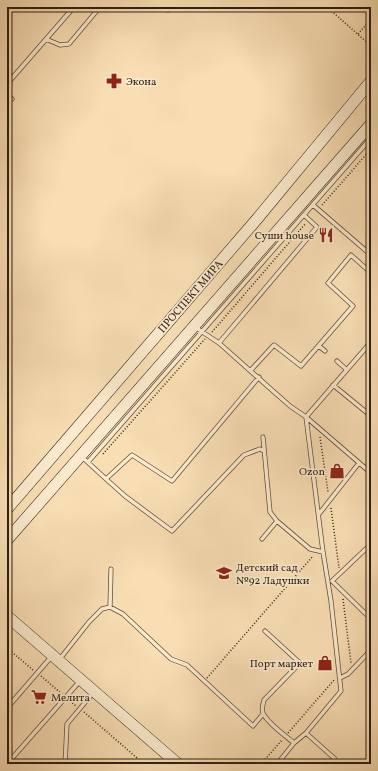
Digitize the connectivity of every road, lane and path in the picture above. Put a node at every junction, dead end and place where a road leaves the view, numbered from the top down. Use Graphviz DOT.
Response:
graph roads {
  1 [pos="10,7"];
  2 [pos="74,7"];
  3 [pos="100,7"];
  4 [pos="164,7"];
  5 [pos="171,7"];
  6 [pos="327,7"];
  7 [pos="7,10"];
  8 [pos="371,19"];
  9 [pos="358,34"];
  10 [pos="46,39"];
  11 [pos="371,46"];
  12 [pos="371,81"];
  13 [pos="7,84"];
  14 [pos="7,95"];
  15 [pos="12,99"];
  16 [pos="371,124"];
  17 [pos="371,138"];
  18 [pos="371,149"];
  19 [pos="313,205"];
  20 [pos="318,209"];
  21 [pos="304,215"];
  22 [pos="309,220"];
  23 [pos="371,255"];
  24 [pos="371,273"];
  25 [pos="198,329"];
  26 [pos="208,336"];
  27 [pos="371,342"];
  28 [pos="219,343"];
  29 [pos="319,346"];
  30 [pos="325,351"];
  31 [pos="337,361"];
  32 [pos="251,370"];
  33 [pos="347,370"];
  34 [pos="259,377"];
  35 [pos="333,385"];
  36 [pos="371,416"];
  37 [pos="306,417"];
  38 [pos="319,428"];
  39 [pos="263,437"];
  40 [pos="264,451"];
  41 [pos="103,454"];
  42 [pos="84,459"];
  43 [pos="359,463"];
  44 [pos="371,465"];
  45 [pos="367,470"];
  46 [pos="371,473"];
  47 [pos="106,479"];
  48 [pos="330,500"];
  49 [pos="7,509"];
  50 [pos="319,514"];
  51 [pos="277,521"];
  52 [pos="262,539"];
  53 [pos="7,540"];
  54 [pos="371,544"];
  55 [pos="316,551"];
  56 [pos="323,552"];
  57 [pos="111,570"];
  58 [pos="340,574"];
  59 [pos="330,582"];
  60 [pos="342,590"];
  61 [pos="110,607"];
  62 [pos="7,616"];
  63 [pos="371,618"];
  64 [pos="265,631"];
  65 [pos="371,650"];
  66 [pos="55,658"];
  67 [pos="352,671"];
  68 [pos="340,676"];
  69 [pos="80,680"];
  70 [pos="205,681"];
  71 [pos="94,692"];
  72 [pos="7,708"];
  73 [pos="263,714"];
  74 [pos="306,733"];
  75 [pos="286,735"];
  76 [pos="294,743"];
  77 [pos="7,764"];
  78 [pos="65,764"];
  79 [pos="176,764"];
  80 [pos="261,764"];
  81 [pos="277,764"];
  82 [pos="331,764"];
  1 -- 7 [label="lane"];
  2 -- 10 [label="lane"];
  3 -- 10 [label="lane"];
  4 -- 5 [label="lane"];
  6 -- 9 [label="path"];
  8 -- 9 [label="path"];
  9 -- 11 [label="path"];
  10 -- 13 [label="lane"];
  12 -- 49 [label="street, ПРОСПЕКТ МИРА"];
  14 -- 15 [label="lane"];
  16 -- 25 [label="street, ПРОСПЕКТ МИРА"];
  17 -- 19 [label="lane"];
  18 -- 20 [label="path"];
  19 -- 20 [label="lane"];
  19 -- 21 [label="lane"];
  20 -- 23 [label="lane"];
  21 -- 22 [label="lane"];
  21 -- 25 [label="lane"];
  22 -- 26 [label="path"];
  22 -- 28 [label="lane"];
  24 -- 29 [label="lane"];
  25 -- 26 [label="lane"];
  25 -- 42 [label="street, ПРОСПЕКТ МИРА"];
  26 -- 28 [label="lane"];
  26 -- 41 [label="path"];
  27 -- 33 [label="lane"];
  28 -- 32 [label="lane"];
  29 -- 30 [label="lane"];
  29 -- 32 [label="lane"];
  31 -- 33 [label="lane"];
  32 -- 34 [label="lane"];
  33 -- 35 [label="lane"];
  34 -- 37 [label="lane"];
  34 -- 47 [label="lane"];
  35 -- 36 [label="lane"];
  35 -- 37 [label="lane"];
  37 -- 38 [label="lane"];
  37 -- 50 [label="lane"];
  38 -- 43 [label="lane"];
  38 -- 48 [label="path"];
  39 -- 40 [label="lane"];
  40 -- 47 [label="lane"];
  40 -- 51 [label="lane"];
  42 -- 47 [label="lane"];
  42 -- 53 [label="street, ПРОСПЕКТ МИРА"];
  43 -- 45 [label="lane"];
  43 -- 48 [label="lane"];
  44 -- 45 [label="lane"];
  45 -- 46 [label="lane"];
  48 -- 50 [label="lane"];
  48 -- 58 [label="path"];
  50 -- 56 [label="lane"];
  51 -- 52 [label="lane"];
  51 -- 55 [label="lane"];
  54 -- 58 [label="lane"];
  55 -- 56 [label="lane"];
  55 -- 70 [label="path"];
  56 -- 59 [label="lane"];
  57 -- 61 [label="lane"];
  58 -- 59 [label="lane"];
  59 -- 60 [label="lane"];
  59 -- 68 [label="lane"];
  60 -- 63 [label="lane"];
  60 -- 67 [label="path"];
  61 -- 66 [label="lane"];
  61 -- 70 [label="lane"];
  62 -- 66 [label="street"];
  64 -- 73 [label="lane"];
  65 -- 67 [label="lane"];
  66 -- 69 [label="street"];
  66 -- 72 [label="lane"];
  67 -- 68 [label="lane"];
  68 -- 74 [label="lane"];
  68 -- 75 [label="path"];
  69 -- 71 [label="street"];
  69 -- 77 [label="lane"];
  70 -- 73 [label="lane"];
  71 -- 78 [label="lane"];
  71 -- 79 [label="street"];
  73 -- 75 [label="lane"];
  74 -- 76 [label="lane"];
  74 -- 82 [label="lane"];
  75 -- 76 [label="lane"];
  75 -- 80 [label="path"];
  76 -- 81 [label="lane"];
}
